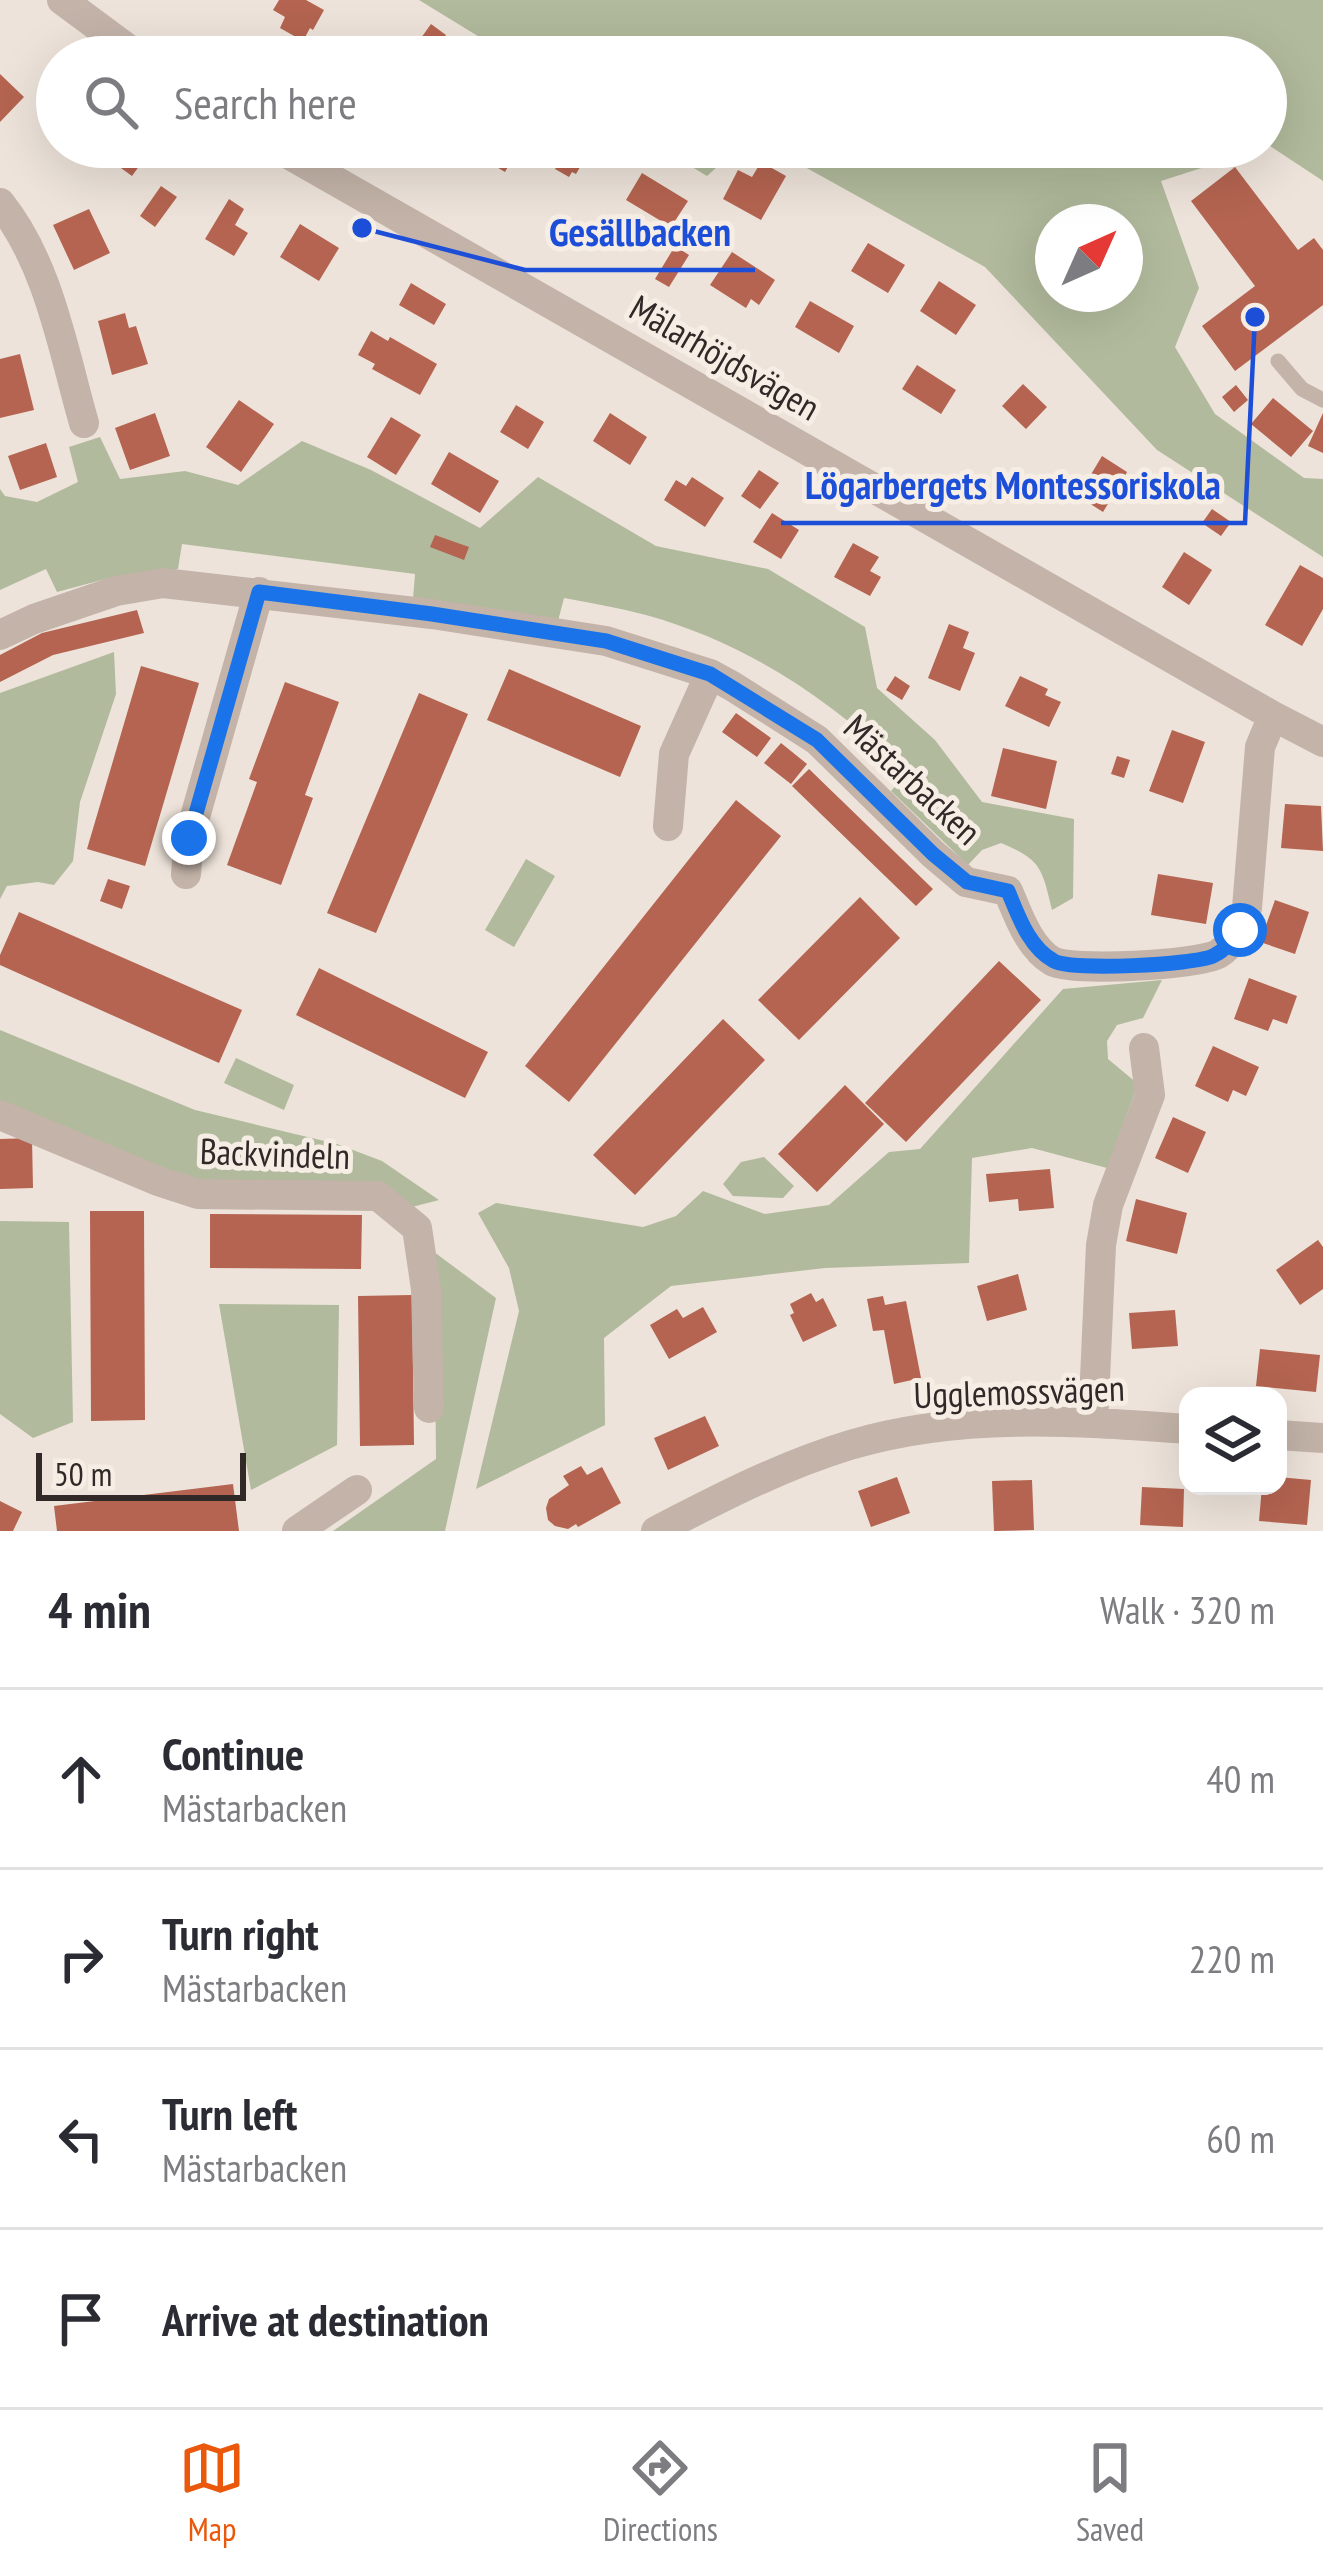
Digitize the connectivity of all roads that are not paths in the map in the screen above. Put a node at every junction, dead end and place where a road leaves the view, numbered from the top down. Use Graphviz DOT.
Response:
graph roads {
  1 [pos="62,0"];
  2 [pos="111,36"];
  3 [pos="313,168"];
  4 [pos="0,203"];
  5 [pos="1278,361"];
  6 [pos="1323,400"];
  7 [pos="84,423"];
  8 [pos="259,592"];
  9 [pos="0,635"];
  10 [pos="710,674"];
  11 [pos="1273,716"];
  12 [pos="1323,742"];
  13 [pos="668,826"];
  14 [pos="186,874"];
  15 [pos="1144,1048"];
  16 [pos="0,1114"];
  17 [pos="429,1408"];
  18 [pos="1093,1423"];
  19 [pos="1179,1428"];
  20 [pos="1287,1436"];
  21 [pos="1323,1438"];
  22 [pos="357,1490"];
  23 [pos="297,1531"];
  24 [pos="656,1531"];
  1 -- 2 [label="street"];
  3 -- 11 [label="street, Mälarhöjdsvägen"];
  4 -- 7 [label="street"];
  5 -- 6 [label="lane"];
  8 -- 9 [label="street, Mästarbacken"];
  8 -- 10 [label="street, Mästarbacken"];
  8 -- 14 [label="street"];
  10 -- 11 [label="street, Mästarbacken"];
  10 -- 13 [label="street"];
  11 -- 12 [label="street, Mälarhöjdsvägen"];
  15 -- 18 [label="street"];
  16 -- 17 [label="street, Backvindeln"];
  18 -- 19 [label="street, Ugglemossvägen"];
  18 -- 24 [label="street, Ugglemossvägen"];
  20 -- 21 [label="street"];
  22 -- 23 [label="street"];
}
